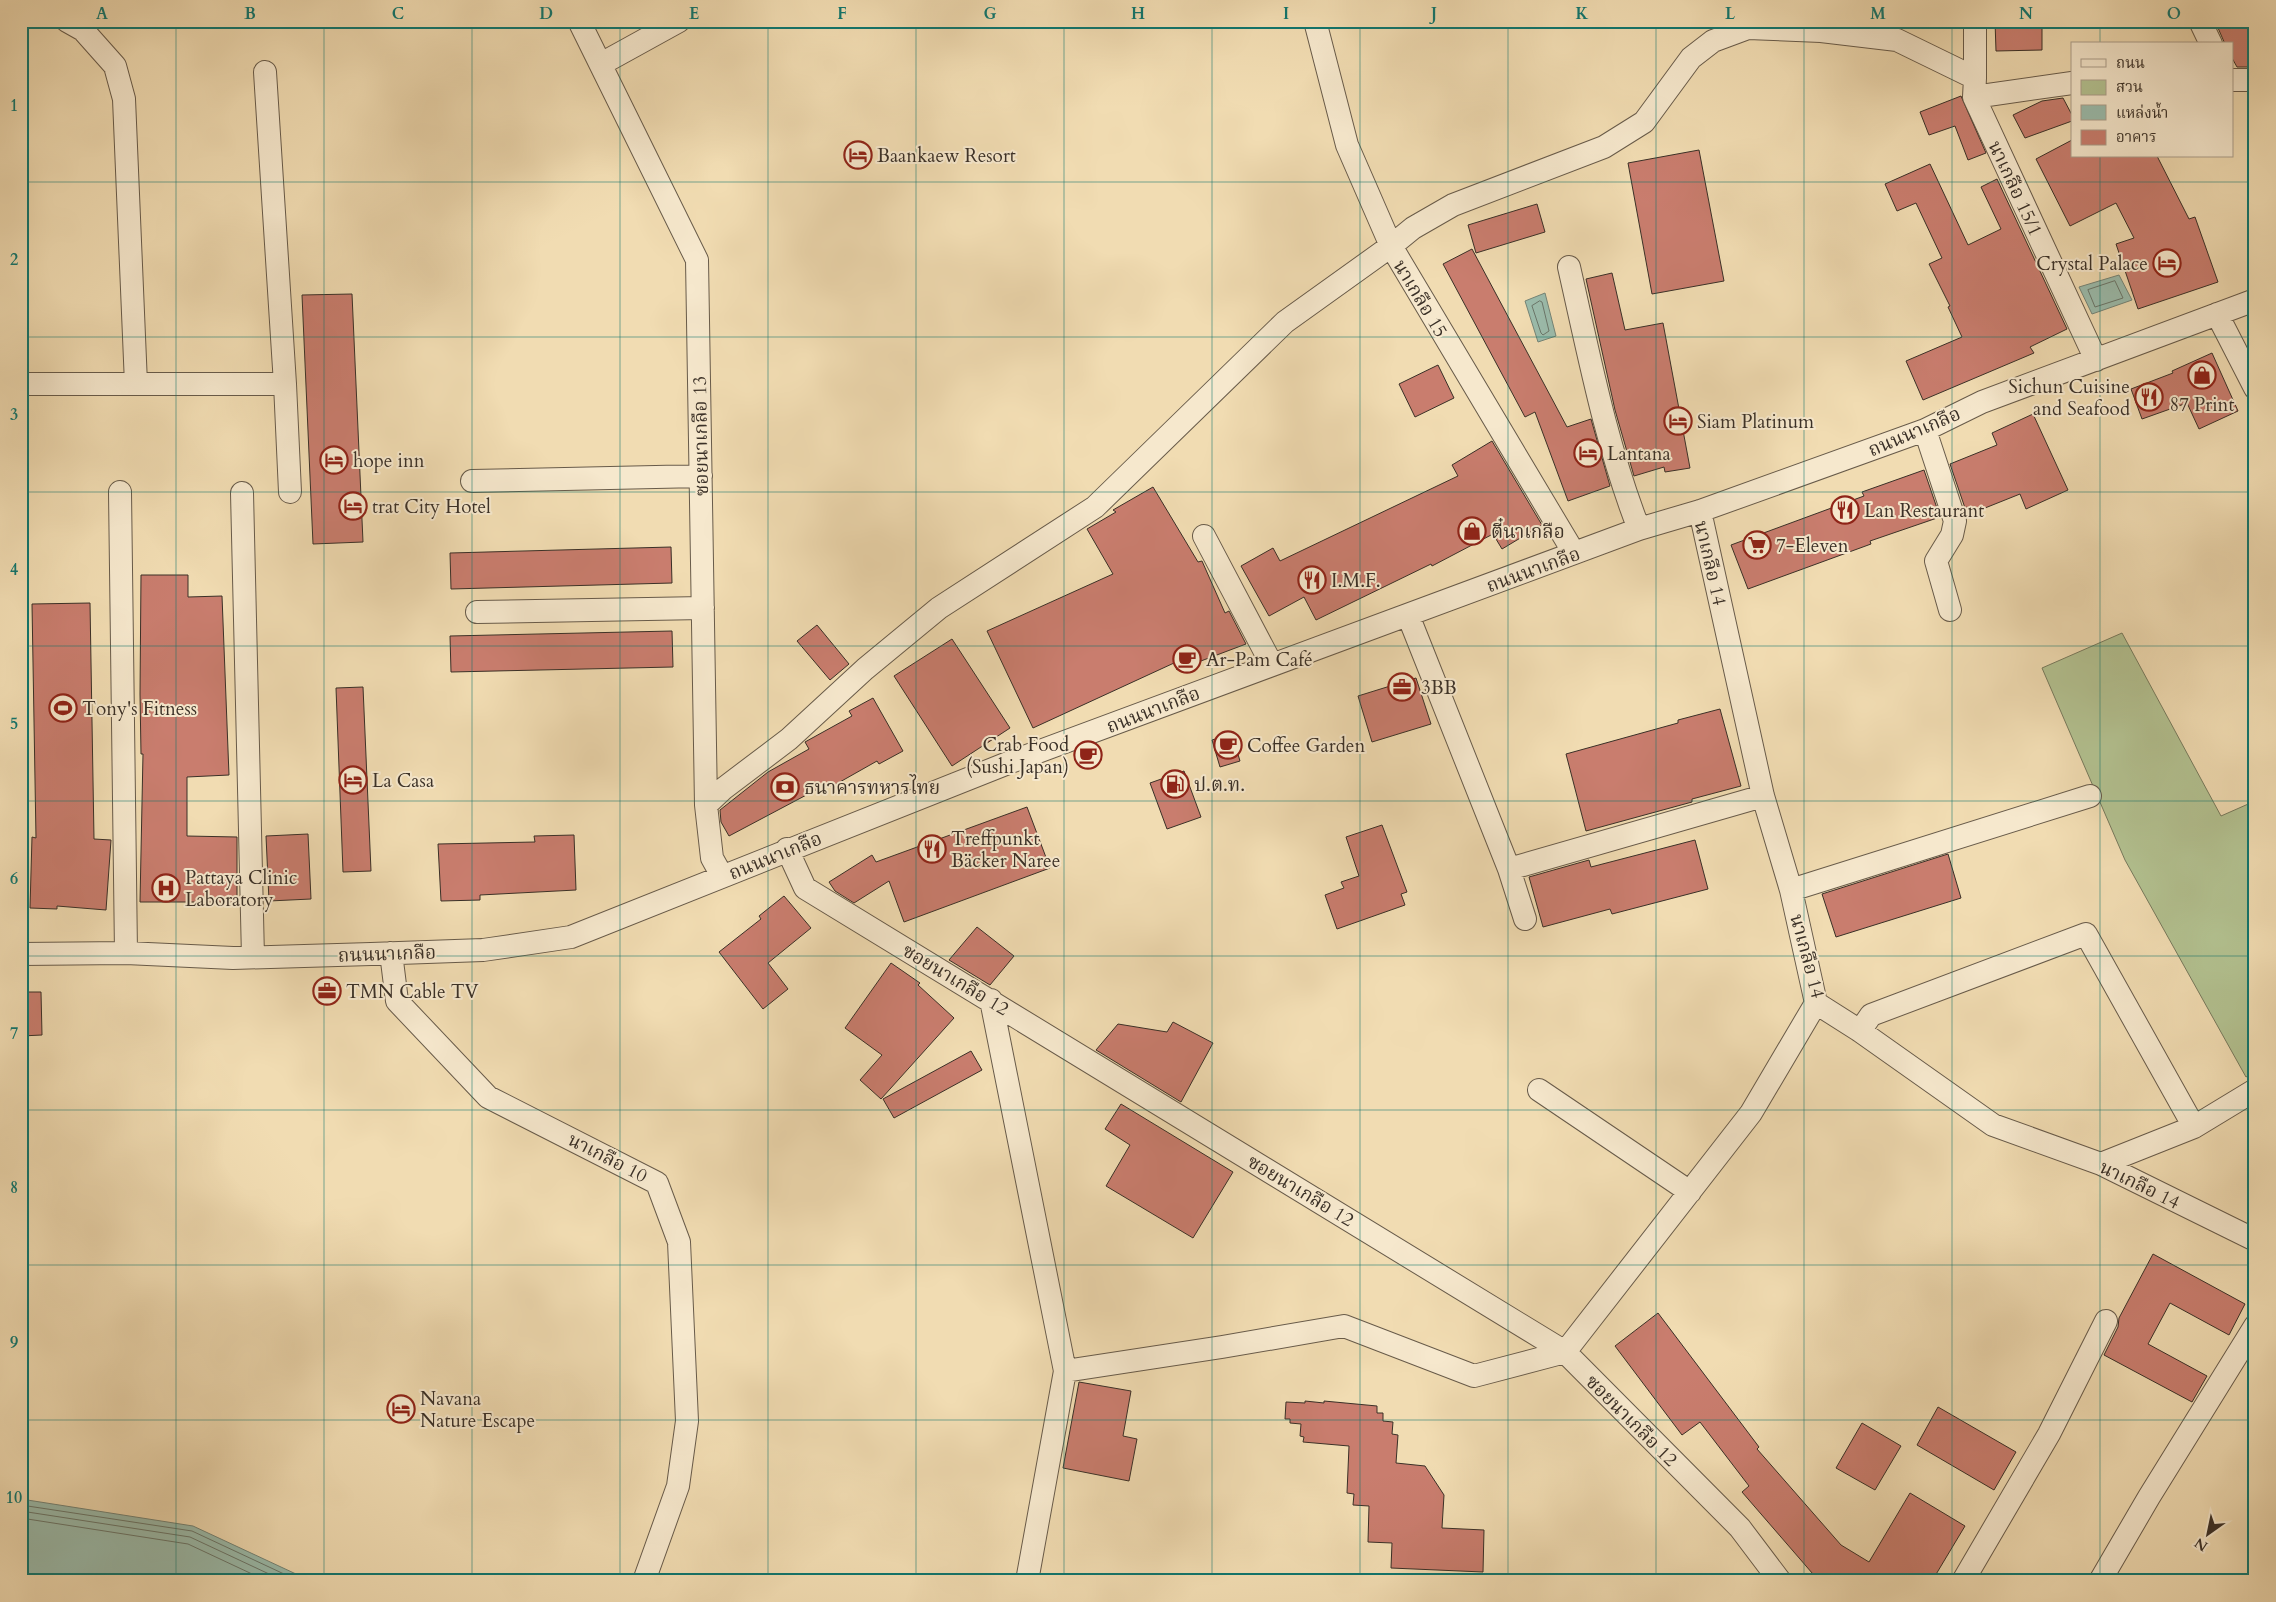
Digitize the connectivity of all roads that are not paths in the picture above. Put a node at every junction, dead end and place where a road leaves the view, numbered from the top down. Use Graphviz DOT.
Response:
graph roads {
  1 [pos="67,21"];
  2 [pos="579,21"];
  3 [pos="679,21"];
  4 [pos="1315,21"];
  5 [pos="1975,21"];
  6 [pos="2200,21"];
  7 [pos="1750,25"];
  8 [pos="2210,42"];
  9 [pos="601,64"];
  10 [pos="265,72"];
  11 [pos="2234,80"];
  12 [pos="2255,80"];
  13 [pos="2071,82"];
  14 [pos="1974,88"];
  15 [pos="1390,246"];
  16 [pos="1569,267"];
  17 [pos="2255,300"];
  18 [pos="2217,314"];
  19 [pos="2096,360"];
  20 [pos="21,384"];
  21 [pos="136,384"];
  22 [pos="285,384"];
  23 [pos="2255,388"];
  24 [pos="1925,430"];
  25 [pos="701,476"];
  26 [pos="472,481"];
  27 [pos="120,492"];
  28 [pos="290,492"];
  29 [pos="242,493"];
  30 [pos="1700,511"];
  31 [pos="1639,529"];
  32 [pos="1204,536"];
  33 [pos="1574,553"];
  34 [pos="703,608"];
  35 [pos="1950,610"];
  36 [pos="477,612"];
  37 [pos="1408,615"];
  38 [pos="1272,665"];
  39 [pos="1763,796"];
  40 [pos="2090,796"];
  41 [pos="706,805"];
  42 [pos="787,849"];
  43 [pos="1509,869"];
  44 [pos="722,876"];
  45 [pos="1791,890"];
  46 [pos="1525,919"];
  47 [pos="126,953"];
  48 [pos="390,953"];
  49 [pos="21,954"];
  50 [pos="253,956"];
  51 [pos="991,1000"];
  52 [pos="1816,1003"];
  53 [pos="1860,1031"];
  54 [pos="1539,1090"];
  55 [pos="2255,1090"];
  56 [pos="2194,1127"];
  57 [pos="2100,1164"];
  58 [pos="1690,1192"];
  59 [pos="2255,1240"];
  60 [pos="2106,1321"];
  61 [pos="2255,1326"];
  62 [pos="1565,1352"];
  63 [pos="1065,1371"];
  64 [pos="644,1581"];
  65 [pos="1026,1581"];
  66 [pos="1780,1581"];
  67 [pos="1964,1581"];
  68 [pos="2100,1581"];
  1 -- 21 [label="street"];
  2 -- 9 [label="street, ซอยนาเกลือ 13"];
  3 -- 9 [label="street"];
  4 -- 15 [label="street, นาเกลือ 15"];
  5 -- 14 [label="street"];
  6 -- 8 [label="street"];
  7 -- 14 [label="street"];
  7 -- 15 [label="street"];
  9 -- 25 [label="street, ซอยนาเกลือ 13"];
  10 -- 22 [label="street"];
  11 -- 12 [label="street"];
  13 -- 14 [label="street"];
  14 -- 19 [label="street, นาเกลือ 15/1"];
  15 -- 33 [label="street, นาเกลือ 15"];
  15 -- 41 [label="street"];
  16 -- 31 [label="street"];
  17 -- 18 [label="street, ถนนนาเกลือ"];
  18 -- 19 [label="street, ถนนนาเกลือ"];
  18 -- 23 [label="street"];
  19 -- 24 [label="street, ถนนนาเกลือ"];
  20 -- 21 [label="street"];
  21 -- 22 [label="street"];
  22 -- 28 [label="street"];
  24 -- 30 [label="street, ถนนนาเกลือ"];
  24 -- 35 [label="street"];
  25 -- 26 [label="street"];
  25 -- 34 [label="street, ซอยนาเกลือ 13"];
  27 -- 47 [label="street"];
  29 -- 50 [label="street"];
  30 -- 31 [label="street, ถนนนาเกลือ"];
  30 -- 39 [label="street, นาเกลือ 14"];
  31 -- 33 [label="street, ถนนนาเกลือ"];
  32 -- 38 [label="street"];
  33 -- 37 [label="street, ถนนนาเกลือ"];
  34 -- 36 [label="street"];
  34 -- 41 [label="street, ซอยนาเกลือ 13"];
  37 -- 38 [label="street, ถนนนาเกลือ"];
  37 -- 43 [label="street"];
  38 -- 42 [label="street, ถนนนาเกลือ"];
  39 -- 43 [label="street"];
  39 -- 45 [label="street, นาเกลือ 14"];
  40 -- 45 [label="street"];
  41 -- 44 [label="street, ซอยนาเกลือ 13"];
  42 -- 44 [label="street, ถนนนาเกลือ"];
  42 -- 51 [label="street, ซอยนาเกลือ 12"];
  43 -- 46 [label="street"];
  44 -- 48 [label="street, ถนนนาเกลือ"];
  45 -- 52 [label="street, นาเกลือ 14"];
  47 -- 49 [label="street, ถนนนาเกลือ"];
  47 -- 50 [label="street, ถนนนาเกลือ"];
  48 -- 50 [label="street, ถนนนาเกลือ"];
  48 -- 64 [label="street, นาเกลือ 10"];
  51 -- 62 [label="street, ซอยนาเกลือ 12"];
  51 -- 63 [label="street"];
  52 -- 53 [label="street, นาเกลือ 14"];
  52 -- 58 [label="street"];
  53 -- 56 [label="street"];
  53 -- 57 [label="street, นาเกลือ 14"];
  54 -- 58 [label="street"];
  55 -- 56 [label="street"];
  56 -- 57 [label="street"];
  57 -- 59 [label="street, นาเกลือ 14"];
  58 -- 62 [label="street"];
  60 -- 67 [label="street"];
  61 -- 68 [label="street"];
  62 -- 63 [label="street"];
  62 -- 66 [label="street, ซอยนาเกลือ 12"];
  63 -- 65 [label="street"];
}
